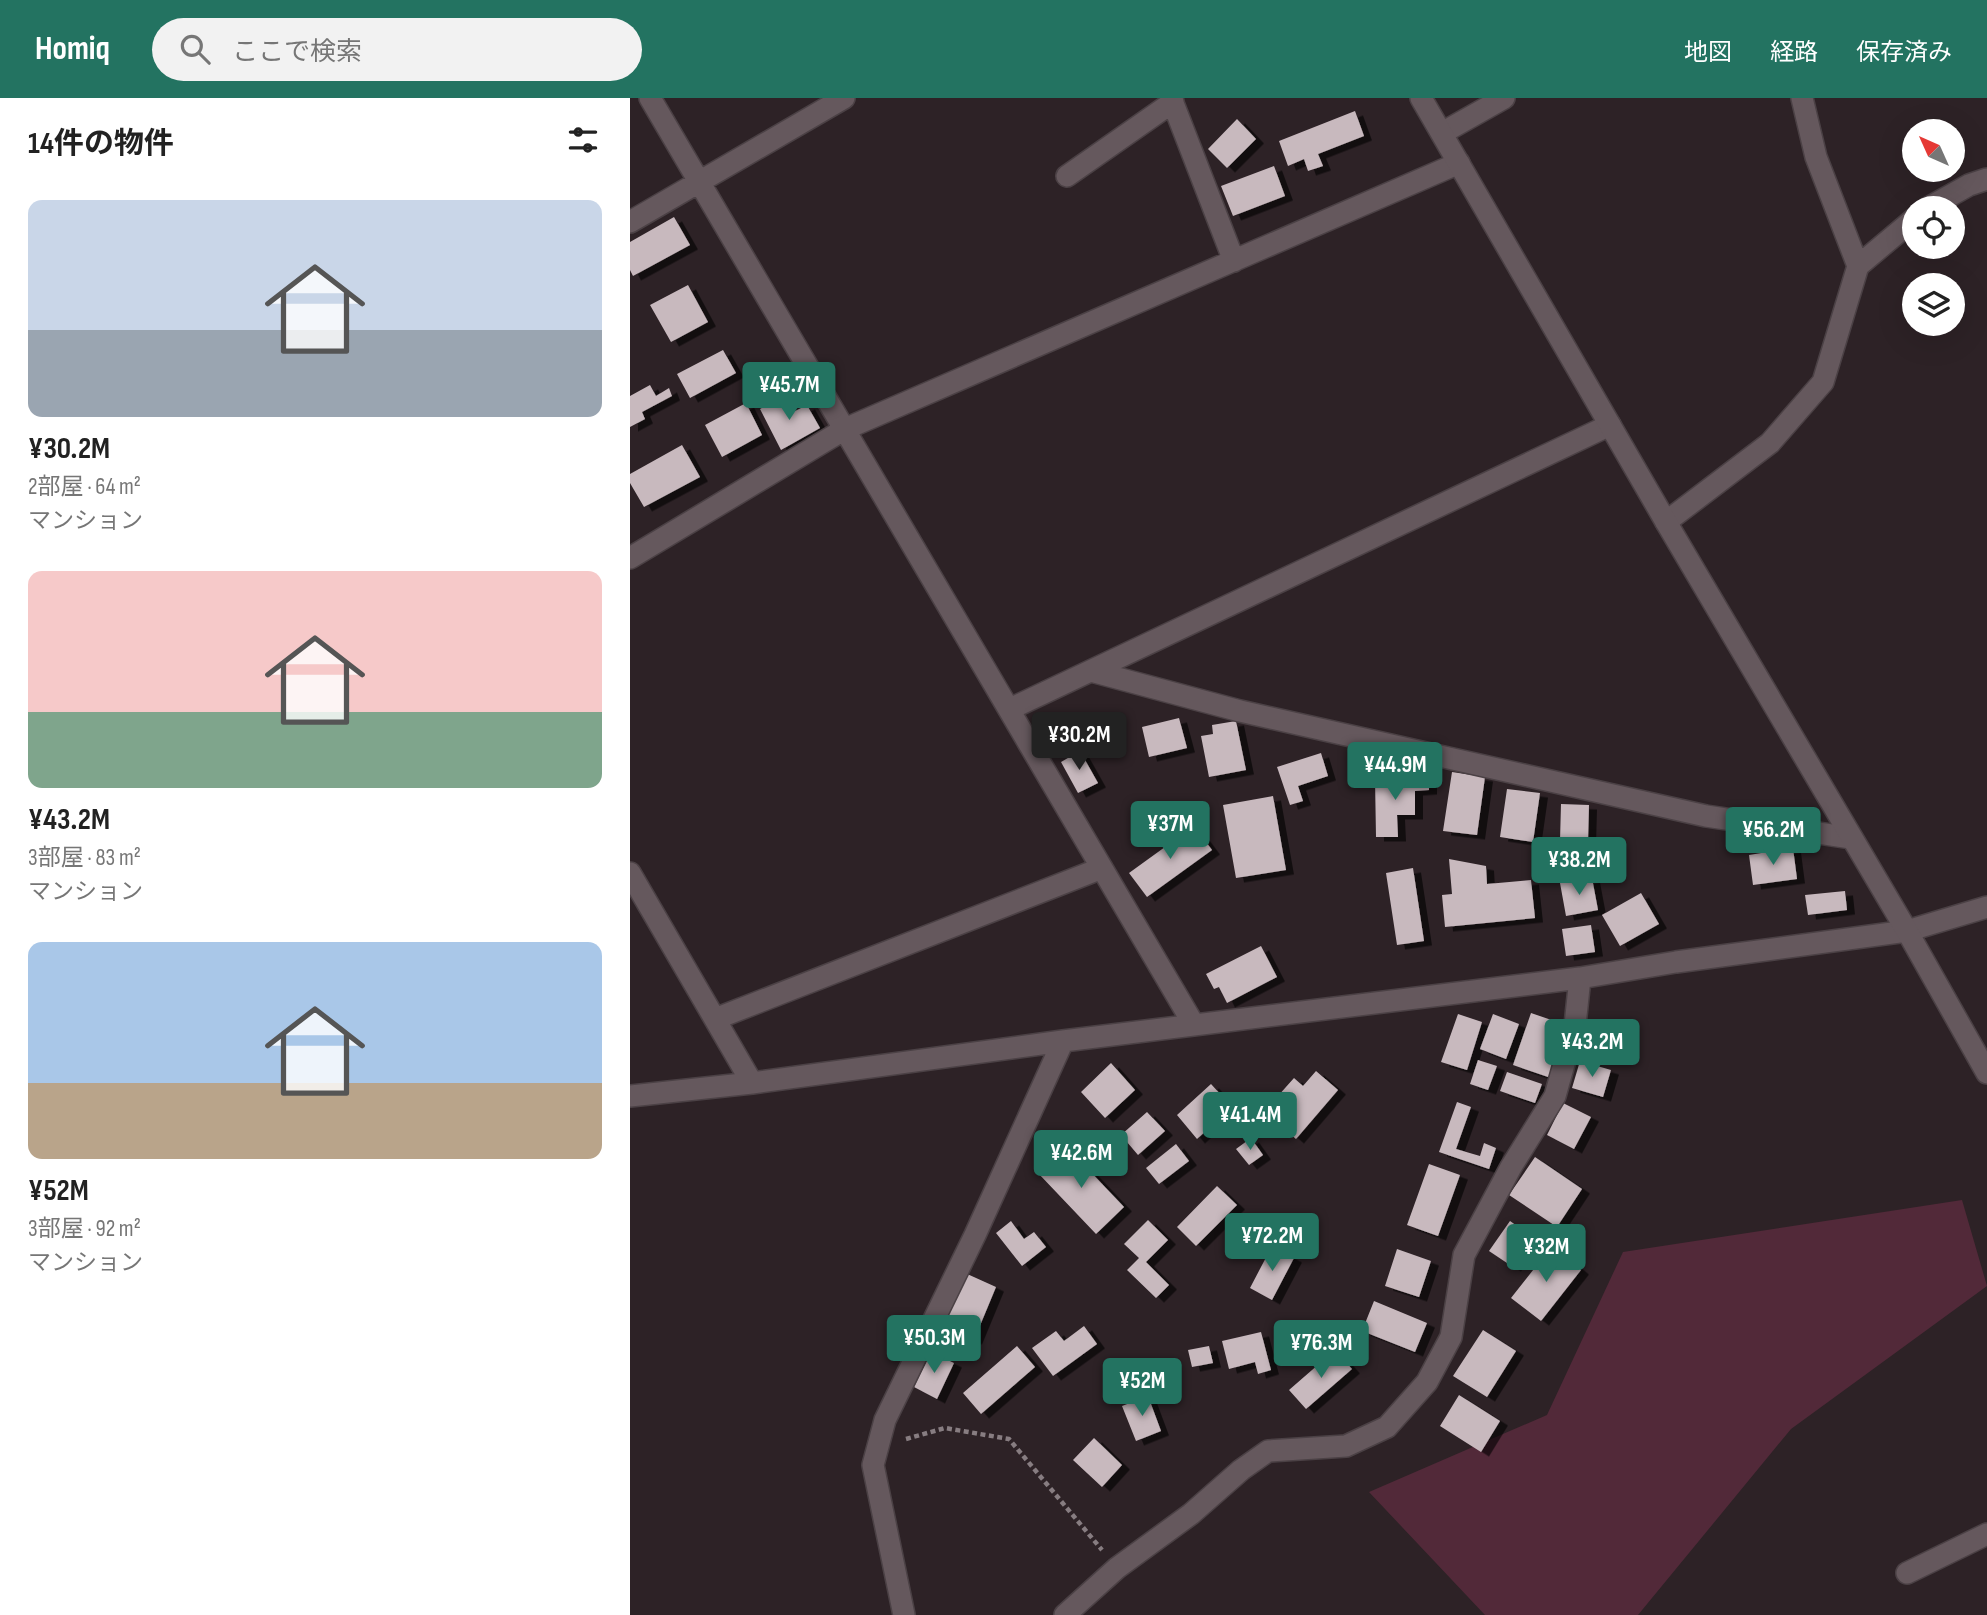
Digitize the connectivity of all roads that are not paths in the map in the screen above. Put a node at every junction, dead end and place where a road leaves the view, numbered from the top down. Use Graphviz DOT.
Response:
graph roads {
  1 [pos="650,98"];
  2 [pos="844,98"];
  3 [pos="1421,98"];
  4 [pos="1504,98"];
  5 [pos="1802,98"];
  6 [pos="1172,100"];
  7 [pos="1442,133"];
  8 [pos="1459,163"];
  9 [pos="1067,176"];
  10 [pos="1987,179"];
  11 [pos="700,183"];
  12 [pos="1949,196"];
  13 [pos="630,222"];
  14 [pos="1902,229"];
  15 [pos="1234,261"];
  16 [pos="1858,266"];
  17 [pos="1610,425"];
  18 [pos="845,429"];
  19 [pos="1666,522"];
  20 [pos="630,558"];
  21 [pos="1091,671"];
  22 [pos="1010,709"];
  23 [pos="1851,838"];
  24 [pos="1102,868"];
  25 [pos="630,873"];
  26 [pos="1987,907"];
  27 [pos="1908,931"];
  28 [pos="1580,978"];
  29 [pos="715,1019"];
  30 [pos="1194,1025"];
  31 [pos="1063,1041"];
  32 [pos="1987,1073"];
  33 [pos="752,1083"];
  34 [pos="630,1096"];
  35 [pos="1987,1534"];
  36 [pos="1907,1573"];
  37 [pos="904,1615"];
  38 [pos="1065,1615"];
  1 -- 11 [label="street"];
  2 -- 11 [label="street"];
  3 -- 7 [label="street"];
  4 -- 7 [label="street"];
  5 -- 16 [label="street"];
  6 -- 9 [label="street"];
  6 -- 15 [label="street"];
  7 -- 8 [label="street"];
  8 -- 15 [label="street"];
  8 -- 17 [label="street"];
  10 -- 12 [label="street"];
  11 -- 13 [label="street"];
  11 -- 18 [label="street"];
  14 -- 16 [label="street"];
  15 -- 18 [label="street"];
  16 -- 19 [label="street"];
  17 -- 19 [label="street"];
  17 -- 21 [label="street"];
  18 -- 20 [label="street"];
  18 -- 22 [label="street"];
  19 -- 23 [label="street"];
  21 -- 22 [label="street"];
  21 -- 23 [label="street"];
  22 -- 24 [label="street"];
  23 -- 27 [label="street"];
  24 -- 29 [label="street"];
  24 -- 30 [label="street"];
  25 -- 29 [label="street"];
  26 -- 27 [label="street"];
  27 -- 28 [label="street"];
  27 -- 32 [label="street"];
  28 -- 30 [label="street"];
  28 -- 38 [label="street"];
  29 -- 33 [label="street"];
  30 -- 31 [label="street"];
  31 -- 33 [label="street"];
  31 -- 37 [label="street"];
  33 -- 34 [label="street"];
  35 -- 36 [label="street"];
}
